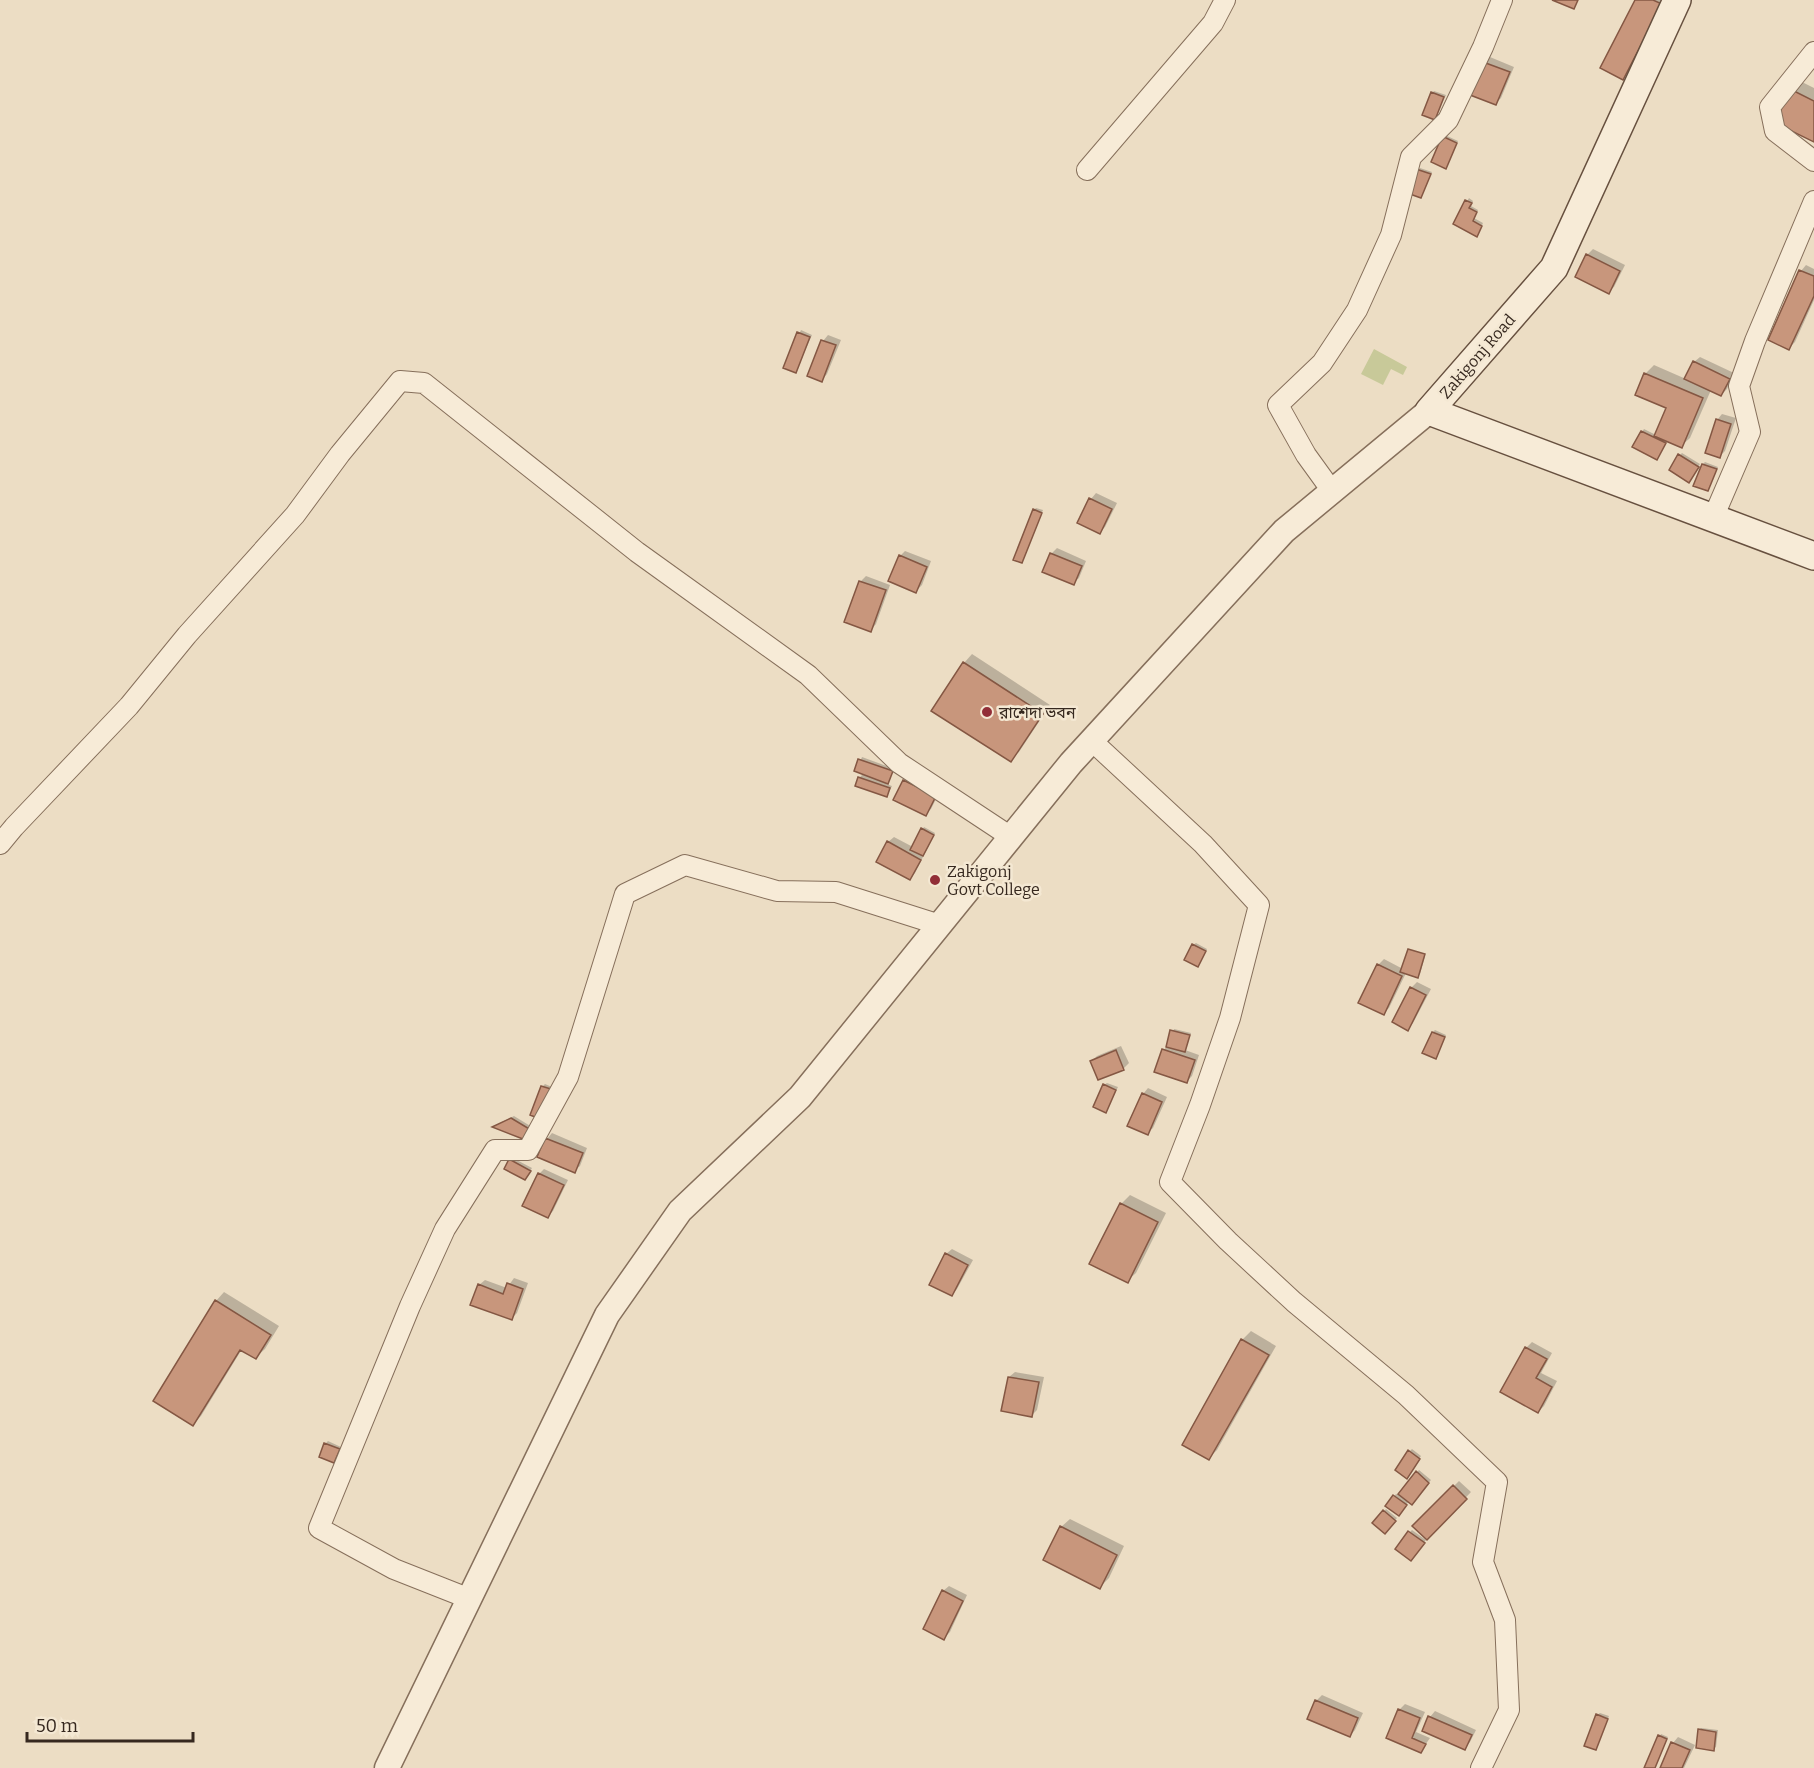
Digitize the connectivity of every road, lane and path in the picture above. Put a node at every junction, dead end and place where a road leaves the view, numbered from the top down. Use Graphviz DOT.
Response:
graph roads {
  1 [pos="1225,0"];
  2 [pos="1502,0"];
  3 [pos="1677,0"];
  4 [pos="1814,52"];
  5 [pos="1814,162"];
  6 [pos="1087,170"];
  7 [pos="1814,201"];
  8 [pos="1429,411"];
  9 [pos="1332,491"];
  10 [pos="1713,518"];
  11 [pos="1814,556"];
  12 [pos="1092,741"];
  13 [pos="1011,837"];
  14 [pos="0,844"];
  15 [pos="940,925"];
  16 [pos="470,1599"];
  17 [pos="387,1768"];
  18 [pos="1481,1768"];
  1 -- 6 [label="street"];
  2 -- 9 [label="street"];
  3 -- 8 [label="main road, Zakigonj Road"];
  4 -- 5 [label="street"];
  7 -- 10 [label="street"];
  8 -- 9 [label="street"];
  8 -- 10 [label="main road, Zakigonj Road"];
  9 -- 12 [label="street"];
  10 -- 11 [label="main road, Zakigonj Road"];
  12 -- 13 [label="street"];
  12 -- 18 [label="street"];
  13 -- 14 [label="street"];
  13 -- 15 [label="street"];
  15 -- 16 [label="street"];
  15 -- 16 [label="street"];
  16 -- 17 [label="street"];
}
